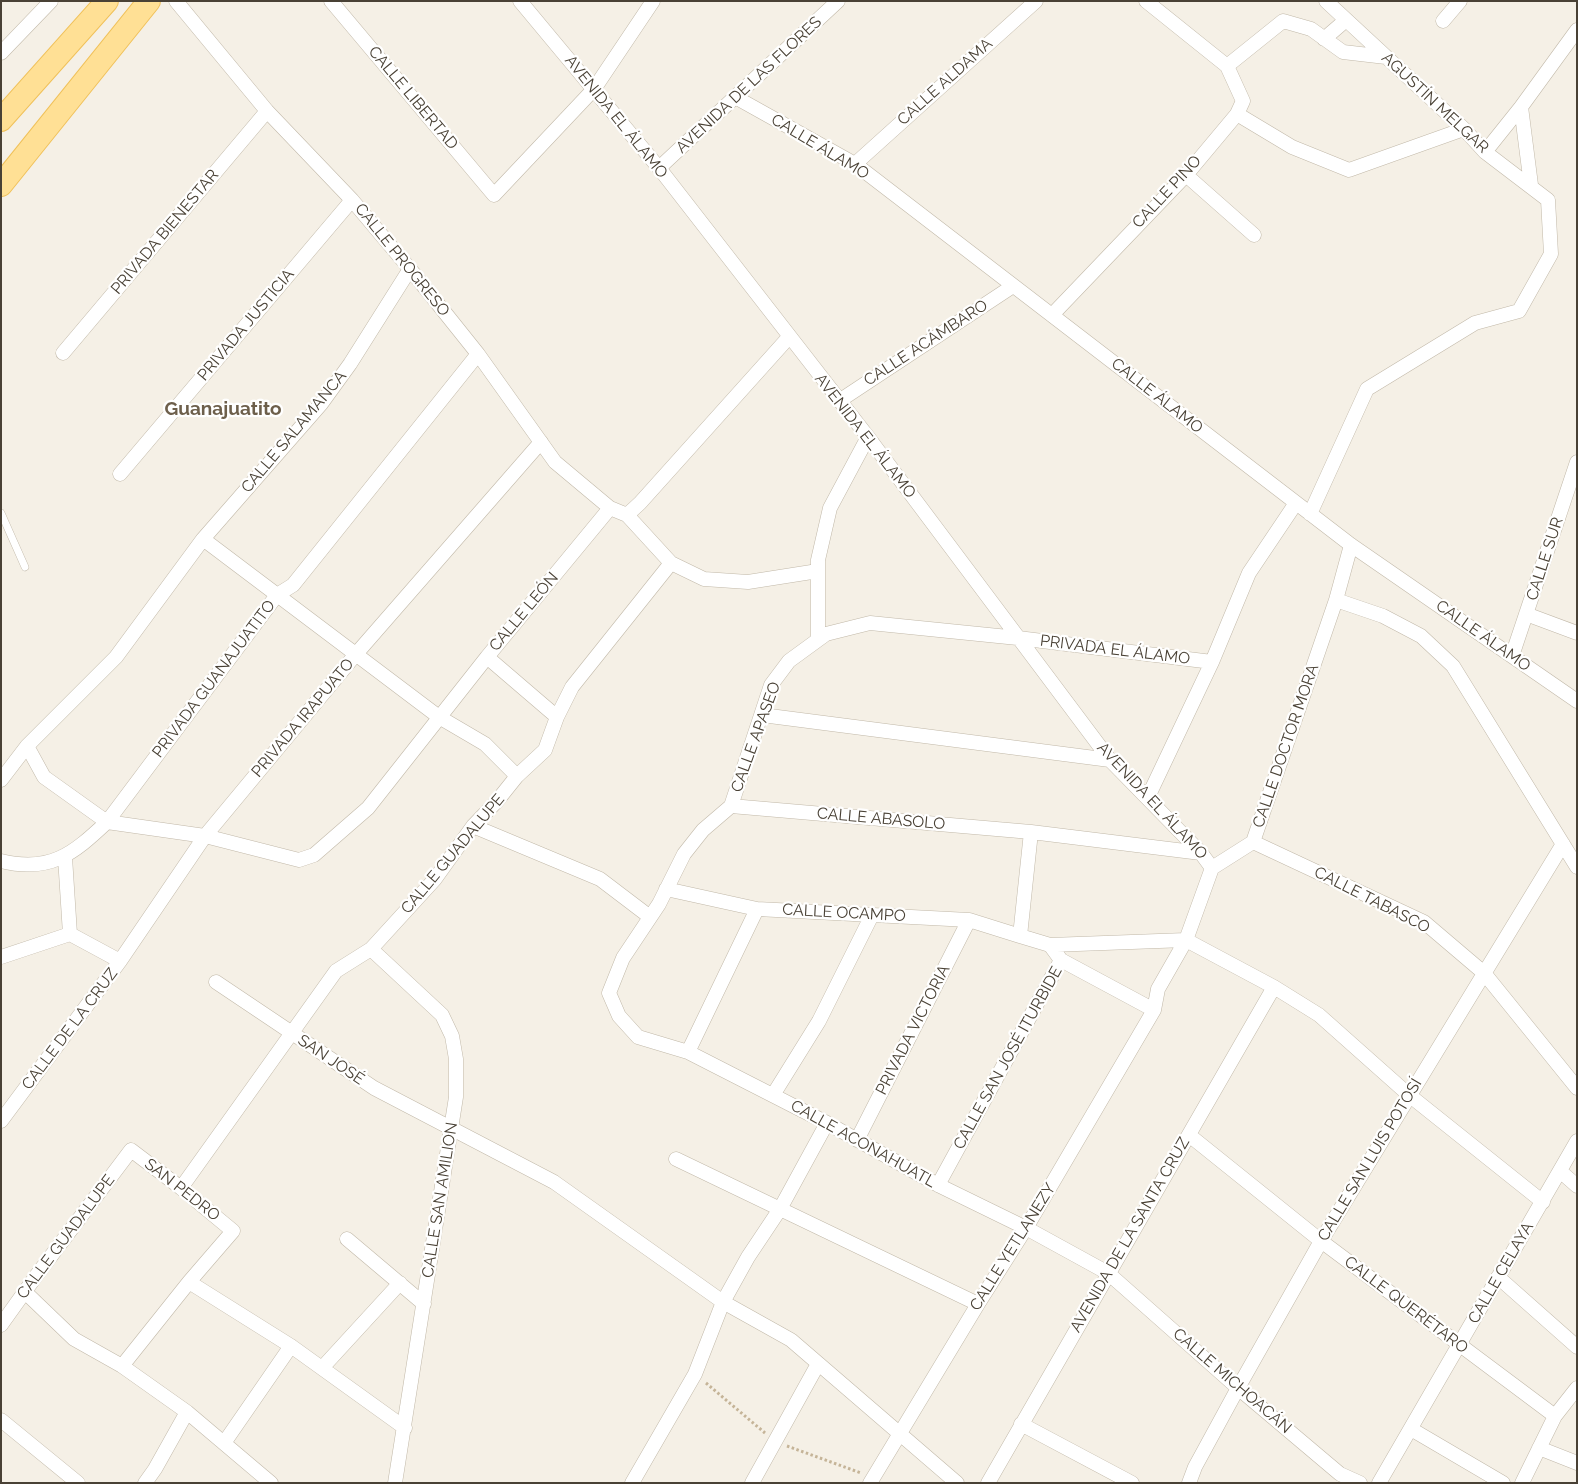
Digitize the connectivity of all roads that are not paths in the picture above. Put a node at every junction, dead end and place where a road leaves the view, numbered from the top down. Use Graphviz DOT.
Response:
graph roads {
  1 [pos="51,1"];
  2 [pos="107,1"];
  3 [pos="148,1"];
  4 [pos="176,1"];
  5 [pos="331,1"];
  6 [pos="520,1"];
  7 [pos="653,1"];
  8 [pos="838,1"];
  9 [pos="1036,1"];
  10 [pos="1146,1"];
  11 [pos="1326,1"];
  12 [pos="1460,1"];
  13 [pos="1346,20"];
  14 [pos="1443,20"];
  15 [pos="1577,30"];
  16 [pos="1324,39"];
  17 [pos="1,53"];
  18 [pos="1386,57"];
  19 [pos="1227,66"];
  20 [pos="594,88"];
  21 [pos="735,98"];
  22 [pos="1521,107"];
  23 [pos="267,111"];
  24 [pos="1237,114"];
  25 [pos="1,120"];
  26 [pos="1464,129"];
  27 [pos="1484,152"];
  28 [pos="855,164"];
  29 [pos="659,168"];
  30 [pos="1186,175"];
  31 [pos="1,185"];
  32 [pos="1530,185"];
  33 [pos="352,200"];
  34 [pos="1254,235"];
  35 [pos="410,269"];
  36 [pos="1014,286"];
  37 [pos="1052,315"];
  38 [pos="789,337"];
  39 [pos="63,352"];
  40 [pos="478,354"];
  41 [pos="839,401"];
  42 [pos="868,437"];
  43 [pos="541,442"];
  44 [pos="1577,462"];
  45 [pos="120,474"];
  46 [pos="1296,503"];
  47 [pos="610,508"];
  48 [pos="1,513"];
  49 [pos="1310,514"];
  50 [pos="627,515"];
  51 [pos="204,539"];
  52 [pos="1351,546"];
  53 [pos="671,563"];
  54 [pos="25,567"];
  55 [pos="818,571"];
  56 [pos="277,595"];
  57 [pos="1336,600"];
  58 [pos="1526,614"];
  59 [pos="1577,633"];
  60 [pos="1018,638"];
  61 [pos="818,640"];
  62 [pos="356,654"];
  63 [pos="1512,656"];
  64 [pos="487,657"];
  65 [pos="1212,662"];
  66 [pos="1577,700"];
  67 [pos="762,714"];
  68 [pos="557,716"];
  69 [pos="439,717"];
  70 [pos="27,746"];
  71 [pos="1110,760"];
  72 [pos="517,776"];
  73 [pos="1,780"];
  74 [pos="1148,797"];
  75 [pos="731,806"];
  76 [pos="107,822"];
  77 [pos="473,826"];
  78 [pos="1031,832"];
  79 [pos="205,836"];
  80 [pos="1253,842"];
  81 [pos="1563,844"];
  82 [pos="1201,853"];
  83 [pos="65,857"];
  84 [pos="1,861"];
  85 [pos="1577,867"];
  86 [pos="1212,868"];
  87 [pos="666,889"];
  88 [pos="756,909"];
  89 [pos="872,915"];
  90 [pos="650,916"];
  91 [pos="970,920"];
  92 [pos="70,934"];
  93 [pos="1020,936"];
  94 [pos="1186,940"];
  95 [pos="1050,944"];
  96 [pos="371,949"];
  97 [pos="1,957"];
  98 [pos="1061,960"];
  99 [pos="120,961"];
  100 [pos="1484,972"];
  101 [pos="216,982"];
  102 [pos="1274,987"];
  103 [pos="1154,1010"];
  104 [pos="619,1016"];
  105 [pos="292,1033"];
  106 [pos="688,1052"];
  107 [pos="1577,1088"];
  108 [pos="773,1095"];
  109 [pos="1409,1095"];
  110 [pos="1,1122"];
  111 [pos="827,1123"];
  112 [pos="451,1130"];
  113 [pos="1189,1135"];
  114 [pos="857,1140"];
  115 [pos="1577,1141"];
  116 [pos="131,1150"];
  117 [pos="676,1159"];
  118 [pos="1560,1171"];
  119 [pos="938,1185"];
  120 [pos="1577,1186"];
  121 [pos="181,1188"];
  122 [pos="1543,1202"];
  123 [pos="780,1208"];
  124 [pos="1026,1228"];
  125 [pos="347,1239"];
  126 [pos="1321,1241"];
  127 [pos="1108,1273"];
  128 [pos="1498,1277"];
  129 [pos="188,1282"];
  130 [pos="400,1283"];
  131 [pos="25,1292"];
  132 [pos="723,1302"];
  133 [pos="424,1304"];
  134 [pos="978,1304"];
  135 [pos="1,1326"];
  136 [pos="1459,1345"];
  137 [pos="291,1346"];
  138 [pos="1577,1347"];
  139 [pos="818,1364"];
  140 [pos="122,1366"];
  141 [pos="322,1368"];
  142 [pos="1238,1388"];
  143 [pos="1577,1388"];
  144 [pos="187,1412"];
  145 [pos="1555,1416"];
  146 [pos="1,1420"];
  147 [pos="1021,1424"];
  148 [pos="404,1428"];
  149 [pos="1411,1429"];
  150 [pos="900,1432"];
  151 [pos="224,1443"];
  152 [pos="1538,1448"];
  153 [pos="1577,1463"];
  154 [pos="1337,1478"];
  155 [pos="78,1483"];
  156 [pos="145,1483"];
  157 [pos="271,1483"];
  158 [pos="395,1483"];
  159 [pos="632,1483"];
  160 [pos="752,1483"];
  161 [pos="870,1483"];
  162 [pos="957,1483"];
  163 [pos="988,1483"];
  164 [pos="1132,1483"];
  165 [pos="1188,1483"];
  166 [pos="1360,1483"];
  167 [pos="1380,1483"];
  168 [pos="1503,1483"];
  169 [pos="1522,1483"];
  1 -- 17 [label="street"];
  2 -- 25 [label="main road"];
  3 -- 31 [label="main road"];
  4 -- 23 [label="street, CALLE PROGRESO"];
  5 -- 20 [label="street, CALLE LIBERTAD"];
  6 -- 20 [label="street, AVENIDA EL ÁLAMO"];
  7 -- 20 [label="street"];
  8 -- 21 [label="street, AVENIDA DE LAS FLORES"];
  9 -- 28 [label="street, CALLE ALDAMA"];
  10 -- 19 [label="street"];
  11 -- 13 [label="street, AGUSTÍN MELGAR"];
  12 -- 14 [label="street"];
  13 -- 16 [label="street"];
  13 -- 18 [label="street, AGUSTÍN MELGAR"];
  15 -- 22 [label="street"];
  16 -- 18 [label="street"];
  16 -- 19 [label="street"];
  18 -- 26 [label="street, AGUSTÍN MELGAR"];
  19 -- 24 [label="street, CALLE PINO"];
  20 -- 29 [label="street, AVENIDA EL ÁLAMO"];
  21 -- 28 [label="street, CALLE ÁLAMO"];
  21 -- 29 [label="street, AVENIDA DE LAS FLORES"];
  22 -- 27 [label="street"];
  22 -- 32 [label="street"];
  23 -- 33 [label="street, CALLE PROGRESO"];
  23 -- 39 [label="street, PRIVADA BIENESTAR"];
  24 -- 26 [label="street"];
  24 -- 30 [label="street, CALLE PINO"];
  26 -- 27 [label="street, AGUSTÍN MELGAR"];
  27 -- 32 [label="street, AGUSTÍN MELGAR"];
  28 -- 36 [label="street, CALLE ÁLAMO"];
  29 -- 38 [label="street, AVENIDA EL ÁLAMO"];
  30 -- 34 [label="street"];
  30 -- 37 [label="street, CALLE PINO"];
  32 -- 49 [label="street, AGUSTÍN MELGAR"];
  33 -- 35 [label="street, CALLE PROGRESO"];
  33 -- 45 [label="street, PRIVADA JUSTICIA"];
  35 -- 40 [label="street, CALLE PROGRESO"];
  35 -- 51 [label="street, CALLE SALAMANCA"];
  36 -- 37 [label="street, CALLE ÁLAMO"];
  36 -- 41 [label="street, CALLE ACÁMBARO"];
  37 -- 46 [label="street, CALLE ÁLAMO"];
  38 -- 41 [label="street, AVENIDA EL ÁLAMO"];
  38 -- 50 [label="street"];
  40 -- 43 [label="street, CALLE PROGRESO"];
  40 -- 56 [label="street, PRIVADA GUANAJUATITO"];
  41 -- 42 [label="street, AVENIDA EL ÁLAMO"];
  42 -- 55 [label="street"];
  42 -- 60 [label="street, AVENIDA EL ÁLAMO"];
  43 -- 47 [label="street, CALLE PROGRESO"];
  43 -- 62 [label="street, PRIVADA IRAPUATO"];
  44 -- 58 [label="street, CALLE SUR"];
  46 -- 49 [label="street, CALLE ÁLAMO"];
  46 -- 65 [label="street"];
  47 -- 50 [label="street, CALLE PROGRESO"];
  47 -- 64 [label="street, CALLE LEÓN"];
  48 -- 54 [label="lane"];
  49 -- 52 [label="street, CALLE ÁLAMO"];
  50 -- 53 [label="street"];
  51 -- 56 [label="street"];
  51 -- 70 [label="street, CALLE SALAMANCA"];
  52 -- 57 [label="street, CALLE DOCTOR MORA"];
  52 -- 63 [label="street, CALLE ÁLAMO"];
  53 -- 55 [label="street"];
  53 -- 68 [label="street, CALLE GUADALUPE"];
  55 -- 61 [label="street"];
  56 -- 62 [label="street"];
  56 -- 76 [label="street, PRIVADA GUANAJUATITO"];
  57 -- 80 [label="street, CALLE DOCTOR MORA"];
  57 -- 81 [label="street"];
  58 -- 59 [label="street"];
  58 -- 63 [label="street, CALLE SUR"];
  60 -- 61 [label="street, CALLE APASEO"];
  60 -- 65 [label="street, PRIVADA EL ÁLAMO"];
  60 -- 71 [label="street, AVENIDA EL ÁLAMO"];
  61 -- 67 [label="street, CALLE APASEO"];
  62 -- 69 [label="street"];
  62 -- 79 [label="street, PRIVADA IRAPUATO"];
  63 -- 66 [label="street, CALLE ÁLAMO"];
  64 -- 68 [label="street"];
  64 -- 69 [label="street, CALLE LEÓN"];
  65 -- 74 [label="street"];
  67 -- 71 [label="street"];
  67 -- 75 [label="street, CALLE APASEO"];
  68 -- 72 [label="street, CALLE GUADALUPE"];
  69 -- 72 [label="street"];
  69 -- 79 [label="street, CALLE LEÓN"];
  70 -- 73 [label="street, CALLE SALAMANCA"];
  70 -- 76 [label="street"];
  71 -- 74 [label="street, AVENIDA EL ÁLAMO"];
  72 -- 77 [label="street, CALLE GUADALUPE"];
  74 -- 82 [label="street, AVENIDA EL ÁLAMO"];
  75 -- 78 [label="street, CALLE ABASOLO"];
  75 -- 87 [label="street, CALLE APASEO"];
  76 -- 79 [label="street"];
  76 -- 83 [label="street, PRIVADA GUANAJUATITO"];
  77 -- 90 [label="street"];
  77 -- 96 [label="street, CALLE GUADALUPE"];
  78 -- 82 [label="street, CALLE ABASOLO"];
  78 -- 93 [label="street"];
  79 -- 99 [label="street, PRIVADA IRAPUATO"];
  80 -- 86 [label="street, CALLE DOCTOR MORA"];
  80 -- 100 [label="street, CALLE TABASCO"];
  81 -- 85 [label="street"];
  81 -- 100 [label="street, CALLE SAN LUIS POTOSÍ"];
  82 -- 86 [label="street, AVENIDA EL ÁLAMO"];
  83 -- 84 [label="street, PRIVADA GUANAJUATITO"];
  83 -- 92 [label="street"];
  86 -- 94 [label="street"];
  87 -- 88 [label="street, CALLE OCAMPO"];
  87 -- 90 [label="street, CALLE APASEO"];
  88 -- 89 [label="street, CALLE OCAMPO"];
  88 -- 106 [label="street"];
  89 -- 91 [label="street, CALLE OCAMPO"];
  89 -- 108 [label="street"];
  90 -- 104 [label="street, CALLE APASEO"];
  91 -- 93 [label="street, CALLE OCAMPO"];
  91 -- 114 [label="street, PRIVADA VICTORIA"];
  92 -- 97 [label="street"];
  92 -- 99 [label="street"];
  93 -- 95 [label="street, CALLE SAN JOSÉ ITURBIDE"];
  94 -- 95 [label="street"];
  94 -- 102 [label="street"];
  94 -- 103 [label="street"];
  95 -- 98 [label="street, CALLE SAN JOSÉ ITURBIDE"];
  96 -- 105 [label="street, CALLE GUADALUPE"];
  96 -- 112 [label="street, CALLE SAN AMILION"];
  98 -- 103 [label="street"];
  98 -- 119 [label="street, CALLE SAN JOSÉ ITURBIDE"];
  99 -- 110 [label="street, CALLE DE LA CRUZ"];
  100 -- 107 [label="street, CALLE TABASCO"];
  100 -- 109 [label="street, CALLE SAN LUIS POTOSÍ"];
  101 -- 105 [label="street, SAN JOSÉ"];
  102 -- 109 [label="street"];
  102 -- 113 [label="street, AVENIDA DE LA SANTA CRUZ"];
  103 -- 124 [label="street, CALLE YETLANEZY"];
  104 -- 106 [label="street, CALLE ACONAHUATL"];
  105 -- 112 [label="street, SAN JOSÉ"];
  105 -- 121 [label="street, CALLE GUADALUPE"];
  106 -- 108 [label="street, CALLE ACONAHUATL"];
  108 -- 111 [label="street, CALLE ACONAHUATL"];
  109 -- 122 [label="street"];
  109 -- 126 [label="street, CALLE SAN LUIS POTOSÍ"];
  111 -- 114 [label="street, CALLE ACONAHUATL"];
  111 -- 123 [label="street"];
  112 -- 132 [label="street, SAN JOSÉ"];
  112 -- 133 [label="street, CALLE SAN AMILION"];
  113 -- 126 [label="street, CALLE QUERÉTARO"];
  113 -- 127 [label="street, AVENIDA DE LA SANTA CRUZ"];
  114 -- 119 [label="street, CALLE ACONAHUATL"];
  115 -- 118 [label="street, CALLE CELAYA"];
  116 -- 121 [label="street, SAN PEDRO"];
  116 -- 131 [label="street, CALLE GUADALUPE"];
  117 -- 123 [label="street"];
  118 -- 120 [label="street"];
  118 -- 122 [label="street, CALLE CELAYA"];
  119 -- 124 [label="street, CALLE ACONAHUATL"];
  121 -- 129 [label="street, SAN PEDRO"];
  122 -- 128 [label="street, CALLE CELAYA"];
  123 -- 132 [label="street"];
  123 -- 134 [label="street"];
  124 -- 127 [label="street, CALLE ACONAHUATL"];
  124 -- 134 [label="street, CALLE YETLANEZY"];
  125 -- 130 [label="street"];
  126 -- 136 [label="street, CALLE QUERÉTARO"];
  126 -- 142 [label="street, CALLE SAN LUIS POTOSÍ"];
  127 -- 142 [label="street, CALLE MICHOACÁN"];
  127 -- 147 [label="street, AVENIDA DE LA SANTA CRUZ"];
  128 -- 136 [label="street, CALLE CELAYA"];
  128 -- 138 [label="street"];
  129 -- 137 [label="street"];
  129 -- 140 [label="street"];
  130 -- 133 [label="street"];
  130 -- 141 [label="street"];
  131 -- 135 [label="street, CALLE GUADALUPE"];
  131 -- 140 [label="street"];
  132 -- 139 [label="street, SAN JOSÉ"];
  132 -- 159 [label="street"];
  133 -- 148 [label="street, CALLE SAN AMILION"];
  134 -- 150 [label="street, CALLE YETLANEZY"];
  136 -- 145 [label="street, CALLE QUERÉTARO"];
  136 -- 149 [label="street, CALLE CELAYA"];
  137 -- 141 [label="street"];
  137 -- 151 [label="street"];
  139 -- 150 [label="street, SAN JOSÉ"];
  139 -- 160 [label="street"];
  140 -- 144 [label="street"];
  141 -- 148 [label="street"];
  142 -- 154 [label="street, CALLE MICHOACÁN"];
  142 -- 165 [label="street, CALLE SAN LUIS POTOSÍ"];
  143 -- 145 [label="street"];
  144 -- 151 [label="street"];
  144 -- 156 [label="street"];
  145 -- 152 [label="street"];
  146 -- 155 [label="street"];
  147 -- 163 [label="street, AVENIDA DE LA SANTA CRUZ"];
  147 -- 164 [label="street"];
  148 -- 158 [label="street, CALLE SAN AMILION"];
  149 -- 167 [label="street, CALLE CELAYA"];
  149 -- 168 [label="street"];
  150 -- 161 [label="street, CALLE YETLANEZY"];
  150 -- 162 [label="street, SAN JOSÉ"];
  151 -- 157 [label="street"];
  152 -- 153 [label="street"];
  152 -- 169 [label="street"];
  154 -- 166 [label="street, CALLE MICHOACÁN"];
}
